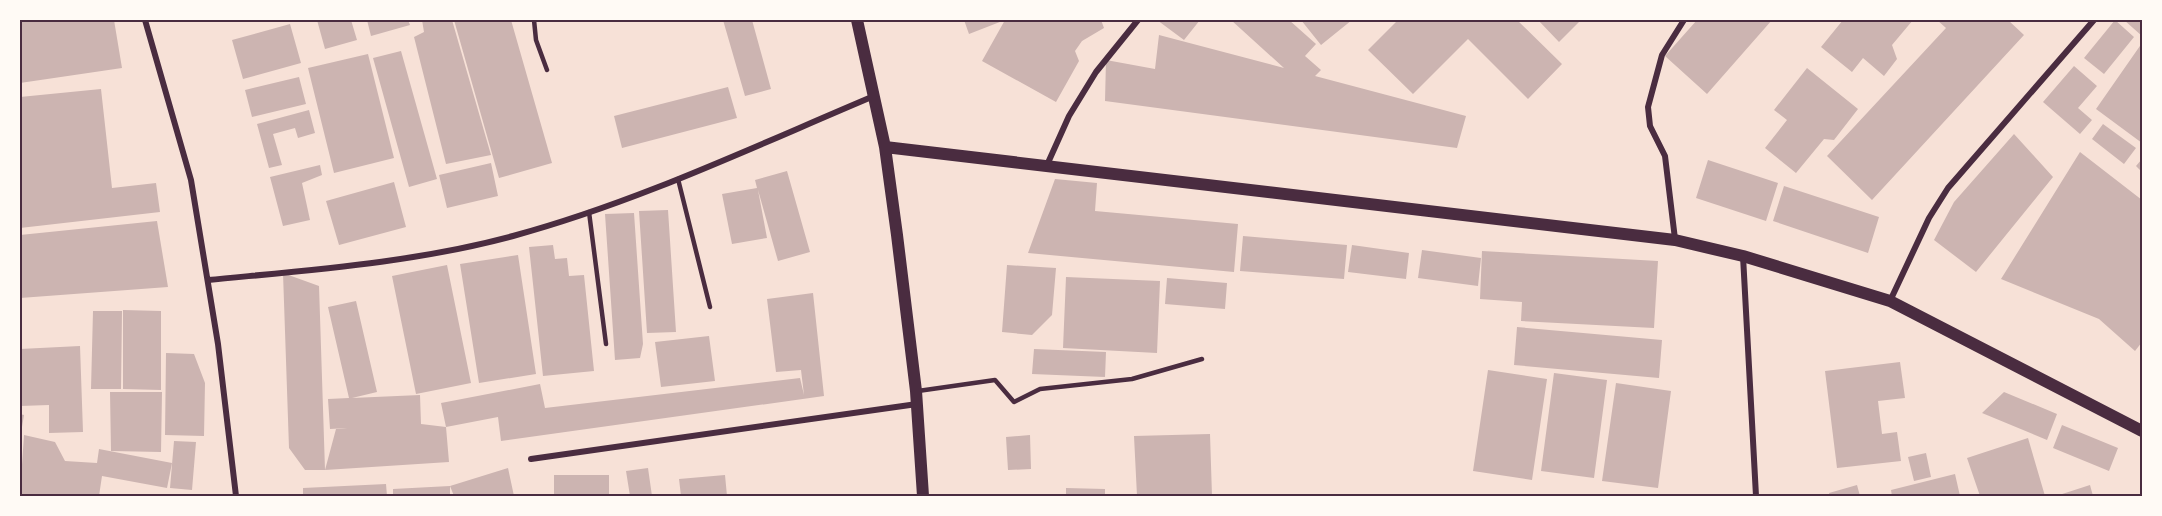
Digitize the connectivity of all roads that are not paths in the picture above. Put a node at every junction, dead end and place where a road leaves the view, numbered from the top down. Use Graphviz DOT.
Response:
graph roads {
  1 [pos="145,20"];
  2 [pos="534,20"];
  3 [pos="857,20"];
  4 [pos="1138,20"];
  5 [pos="1684,20"];
  6 [pos="2094,20"];
  7 [pos="547,70"];
  8 [pos="874,96"];
  9 [pos="885,147"];
  10 [pos="1046,166"];
  11 [pos="678,179"];
  12 [pos="589,212"];
  13 [pos="1675,240"];
  14 [pos="1743,256"];
  15 [pos="208,280"];
  16 [pos="1890,301"];
  17 [pos="710,307"];
  18 [pos="606,344"];
  19 [pos="1202,359"];
  20 [pos="916,391"];
  21 [pos="917,404"];
  22 [pos="2142,431"];
  23 [pos="531,459"];
  24 [pos="236,496"];
  25 [pos="923,496"];
  26 [pos="1756,496"];
  1 -- 15 [label="street"];
  2 -- 7 [label="lane"];
  3 -- 8 [label="main road"];
  4 -- 10 [label="street"];
  5 -- 13 [label="street"];
  6 -- 16 [label="street"];
  8 -- 9 [label="main road"];
  8 -- 11 [label="street"];
  9 -- 10 [label="main road"];
  9 -- 20 [label="main road"];
  10 -- 13 [label="main road"];
  11 -- 12 [label="street"];
  11 -- 17 [label="lane"];
  12 -- 15 [label="street"];
  12 -- 18 [label="lane"];
  13 -- 14 [label="main road"];
  14 -- 16 [label="main road"];
  14 -- 26 [label="street"];
  15 -- 24 [label="street"];
  16 -- 22 [label="main road"];
  19 -- 20 [label="lane"];
  20 -- 21 [label="main road"];
  21 -- 23 [label="street"];
  21 -- 25 [label="main road"];
}
